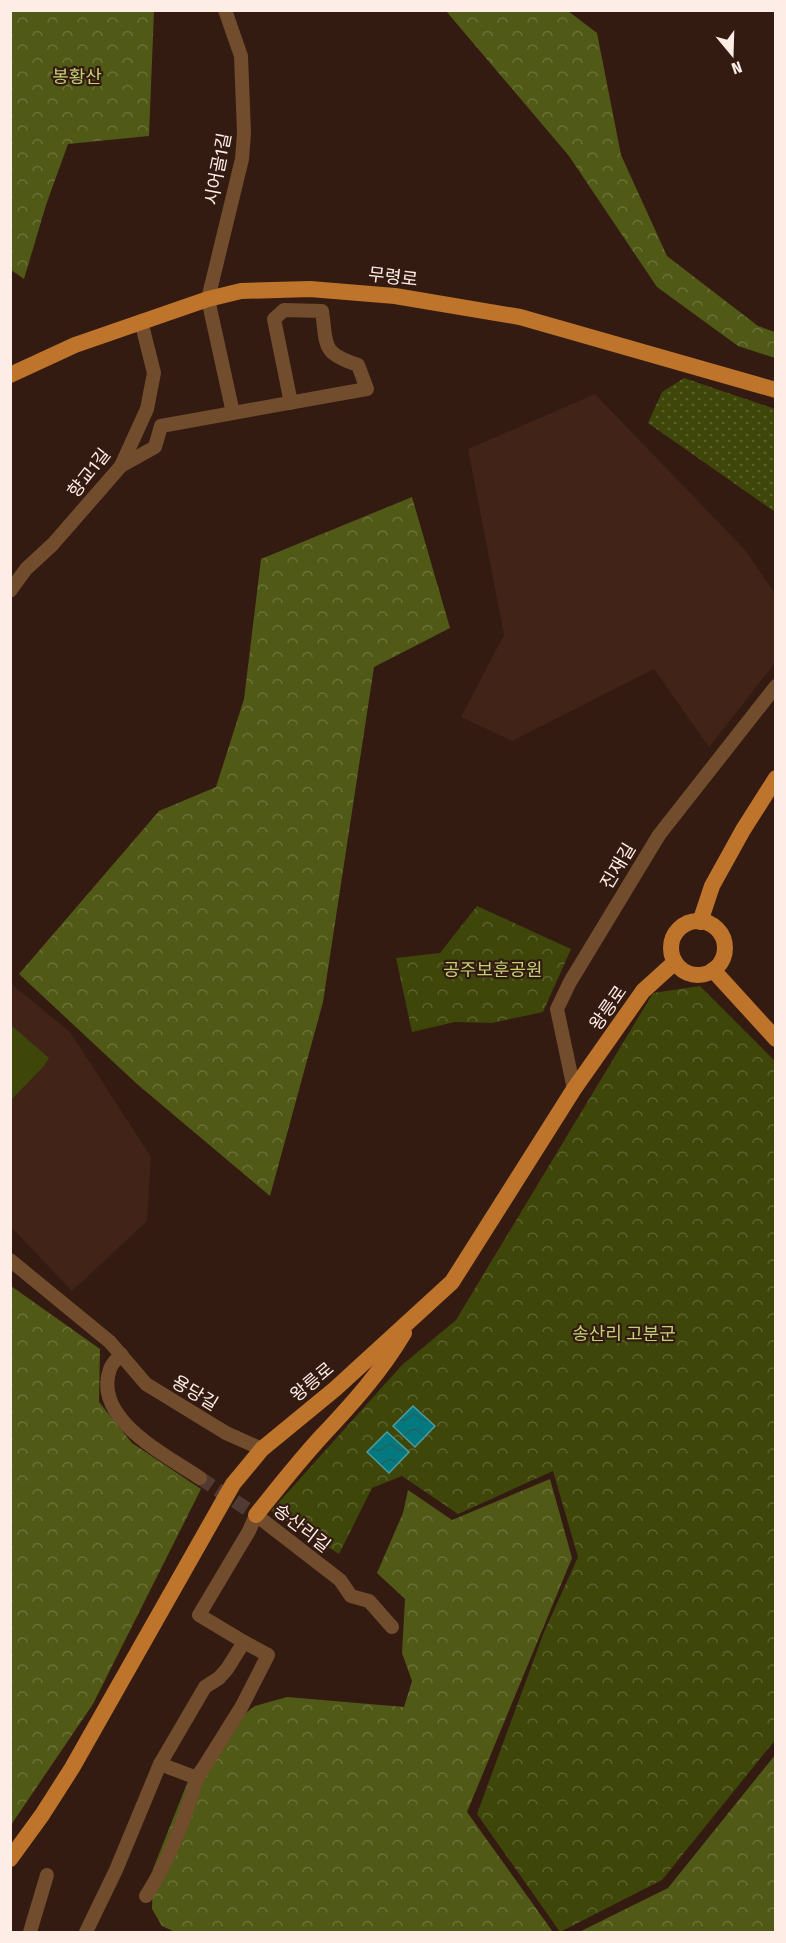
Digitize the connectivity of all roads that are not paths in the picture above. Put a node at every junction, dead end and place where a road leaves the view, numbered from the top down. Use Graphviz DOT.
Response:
graph roads {
  1 [pos="225,10"];
  2 [pos="208,299"];
  3 [pos="141,321"];
  4 [pos="10,375"];
  5 [pos="776,390"];
  6 [pos="291,403"];
  7 [pos="233,413"];
  8 [pos="120,466"];
  9 [pos="10,591"];
  10 [pos="776,686"];
  11 [pos="776,778"];
  12 [pos="700,922"];
  13 [pos="675,962"];
  14 [pos="713,970"];
  15 [pos="776,1039"];
  16 [pos="574,1089"];
  17 [pos="10,1260"];
  18 [pos="413,1318"];
  19 [pos="121,1354"];
  20 [pos="262,1449"];
  21 [pos="200,1478"];
  22 [pos="256,1515"];
  23 [pos="393,1627"];
  24 [pos="244,1642"];
  25 [pos="160,1764"];
  26 [pos="197,1778"];
  27 [pos="10,1859"];
  28 [pos="47,1875"];
  29 [pos="146,1896"];
  30 [pos="30,1932"];
  31 [pos="86,1932"];
  1 -- 2 [label="street, 시어골1길"];
  2 -- 3 [label="main road, 무령로"];
  2 -- 5 [label="main road, 무령로"];
  2 -- 7 [label="street"];
  3 -- 4 [label="main road, 무령로"];
  3 -- 8 [label="street, 향교1길"];
  6 -- 6 [label="street"];
  6 -- 7 [label="street"];
  7 -- 8 [label="street"];
  8 -- 9 [label="street, 향교1길"];
  10 -- 16 [label="street, 진재길"];
  11 -- 12 [label="main road"];
  12 -- 13 [label="main road"];
  12 -- 14 [label="main road"];
  13 -- 14 [label="main road"];
  13 -- 16 [label="main road, 왕릉로"];
  14 -- 15 [label="main road"];
  16 -- 18 [label="main road, 왕릉로"];
  17 -- 19 [label="street, 용당길"];
  18 -- 20 [label="main road, 왕릉로"];
  18 -- 22 [label="main road"];
  19 -- 20 [label="street, 용당길"];
  19 -- 21 [label="street"];
  20 -- 27 [label="main road, 왕릉로"];
  22 -- 23 [label="street, 송산리길"];
  22 -- 24 [label="street"];
  24 -- 25 [label="street"];
  24 -- 26 [label="street"];
  25 -- 26 [label="street"];
  25 -- 31 [label="street"];
  26 -- 29 [label="street"];
  28 -- 30 [label="street"];
}
